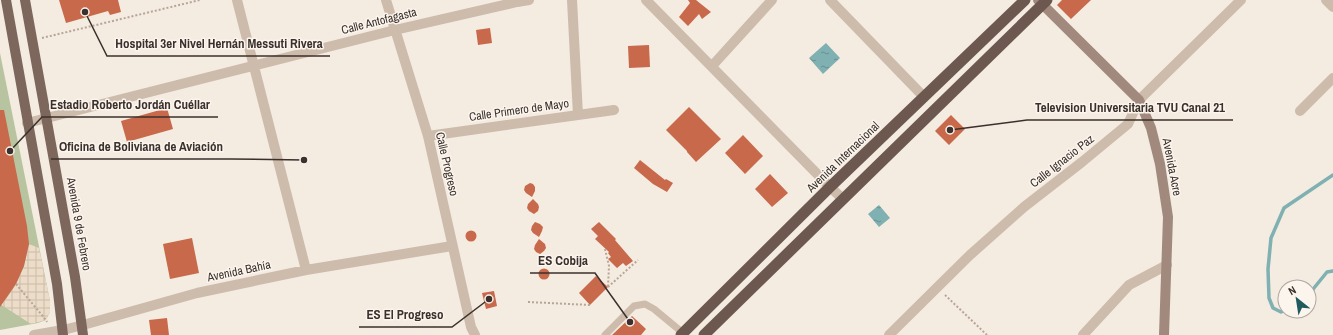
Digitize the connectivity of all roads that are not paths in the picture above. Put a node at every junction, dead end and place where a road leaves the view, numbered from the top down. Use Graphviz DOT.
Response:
graph roads {
  1 [pos="6,0"];
  2 [pos="25,0"];
  3 [pos="236,0"];
  4 [pos="386,0"];
  5 [pos="529,0"];
  6 [pos="572,0"];
  7 [pos="646,0"];
  8 [pos="772,0"];
  9 [pos="830,0"];
  10 [pos="1025,0"];
  11 [pos="1241,0"];
  12 [pos="1326,0"];
  13 [pos="1042,2"];
  14 [pos="1333,7"];
  15 [pos="395,30"];
  16 [pos="254,66"];
  17 [pos="712,66"];
  18 [pos="1333,78"];
  19 [pos="924,97"];
  20 [pos="1139,100"];
  21 [pos="614,110"];
  22 [pos="1300,111"];
  23 [pos="578,115"];
  24 [pos="46,119"];
  25 [pos="27,123"];
  26 [pos="428,136"];
  27 [pos="830,187"];
  28 [pos="843,199"];
  29 [pos="452,246"];
  30 [pos="1167,265"];
  31 [pos="306,270"];
  32 [pos="83,330"];
  33 [pos="63,332"];
  34 [pos="682,334"];
  35 [pos="34,335"];
  36 [pos="475,335"];
  37 [pos="605,335"];
  38 [pos="704,335"];
  39 [pos="889,335"];
  40 [pos="1082,335"];
  41 [pos="1164,335"];
  1 -- 25 [label="main road"];
  2 -- 24 [label="main road, Avenida 9 de Febrero"];
  3 -- 16 [label="street"];
  4 -- 15 [label="street, Calle Progreso"];
  5 -- 15 [label="street, Calle Antofagasta"];
  6 -- 23 [label="street"];
  7 -- 17 [label="street"];
  8 -- 17 [label="street"];
  9 -- 19 [label="street"];
  10 -- 19 [label="highway, Avenida Internacional"];
  11 -- 20 [label="street, Calle Ignacio Paz"];
  12 -- 14 [label="street"];
  13 -- 20 [label="main road, Avenida Acre"];
  13 -- 28 [label="highway"];
  15 -- 16 [label="street, Calle Antofagasta"];
  15 -- 26 [label="street, Calle Progreso"];
  16 -- 24 [label="street, Calle Antofagasta"];
  16 -- 31 [label="street"];
  17 -- 27 [label="street"];
  18 -- 22 [label="street"];
  19 -- 27 [label="highway, Avenida Internacional"];
  20 -- 30 [label="main road, Avenida Acre"];
  20 -- 39 [label="street, Calle Ignacio Paz"];
  21 -- 23 [label="street, Calle Primero de Mayo"];
  23 -- 26 [label="street, Calle Primero de Mayo"];
  24 -- 25 [label="street, Calle Antofagasta"];
  24 -- 32 [label="main road, Avenida 9 de Febrero"];
  25 -- 33 [label="main road"];
  26 -- 29 [label="street, Calle Progreso"];
  27 -- 28 [label="street"];
  27 -- 34 [label="highway, Avenida Internacional"];
  28 -- 38 [label="highway"];
  29 -- 31 [label="street, Avenida Bahía"];
  29 -- 36 [label="street, Calle Progreso"];
  30 -- 40 [label="street"];
  30 -- 41 [label="main road, Avenida Acre"];
  31 -- 32 [label="street, Avenida Bahía"];
  32 -- 33 [label="street, Avenida Bahía"];
  33 -- 35 [label="street, Avenida Bahía"];
  34 -- 37 [label="lane"];
}
